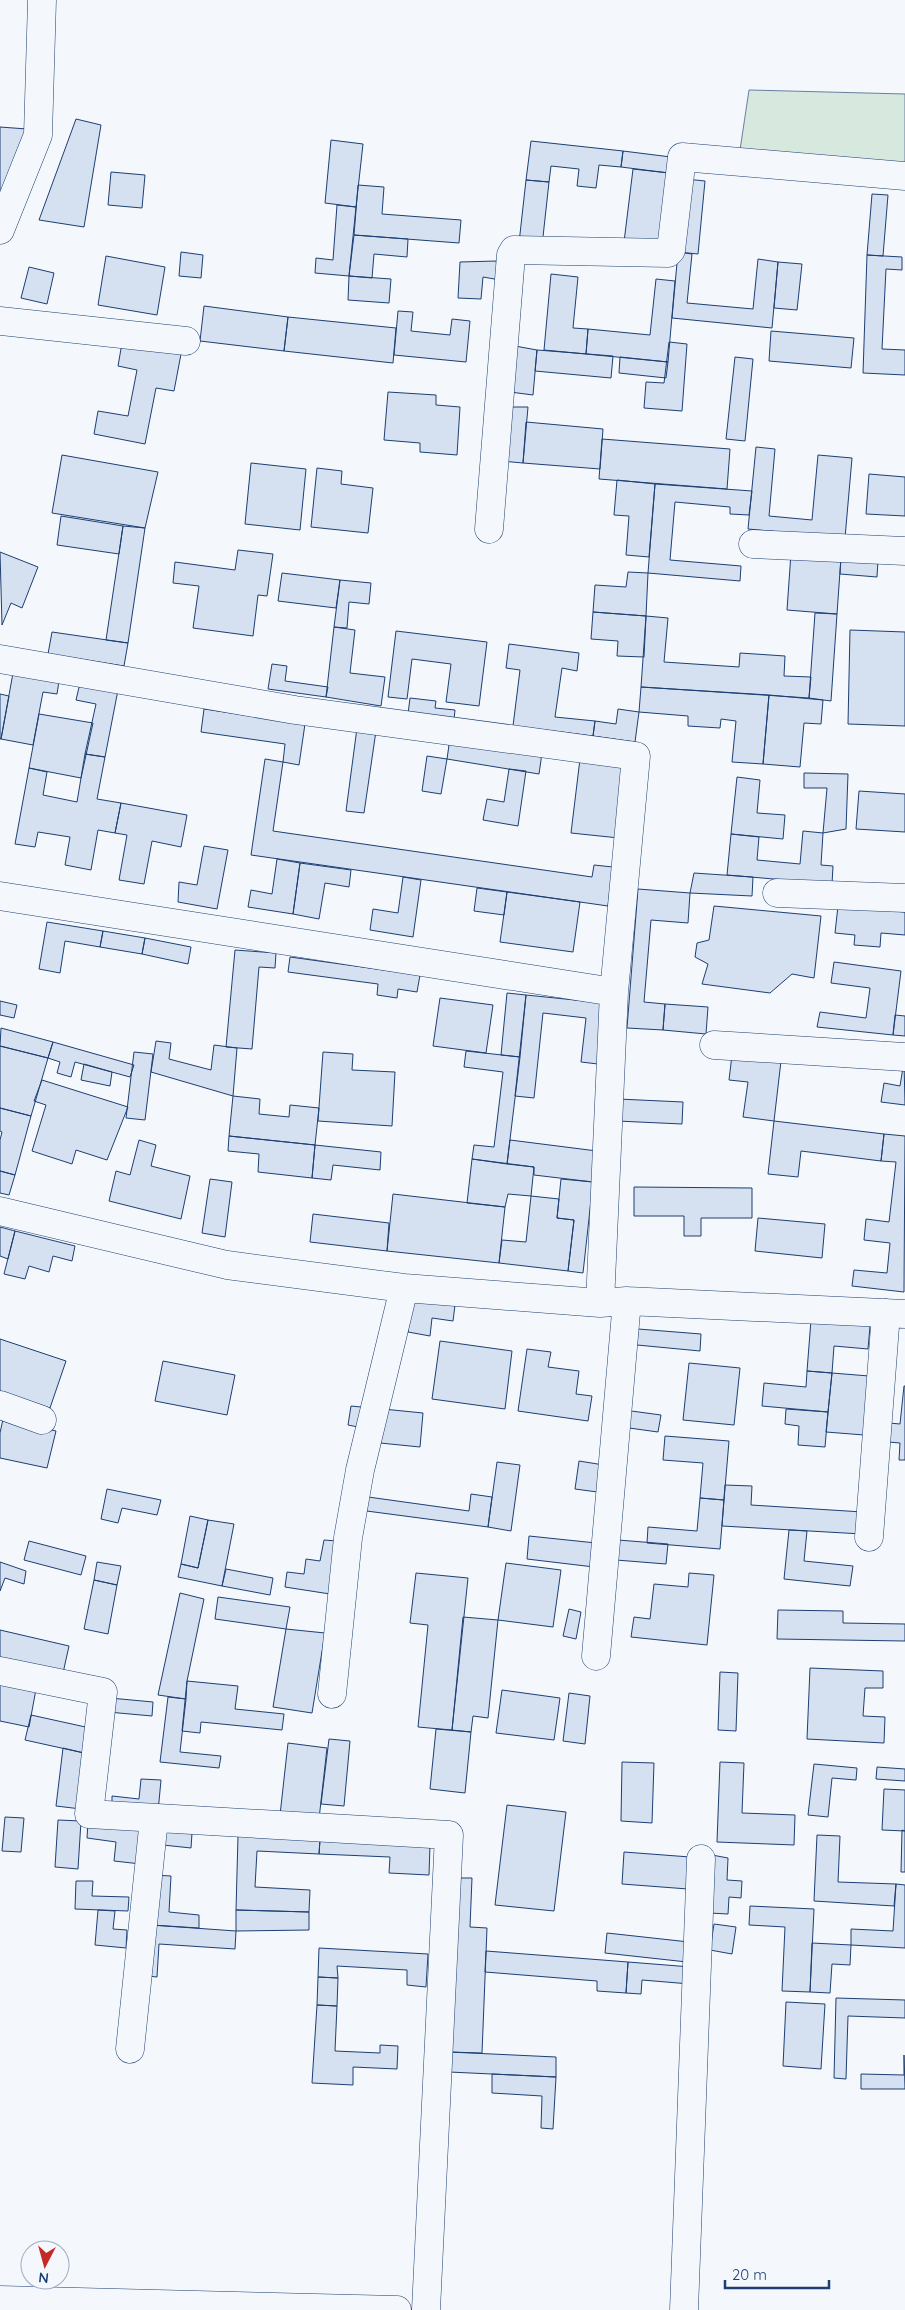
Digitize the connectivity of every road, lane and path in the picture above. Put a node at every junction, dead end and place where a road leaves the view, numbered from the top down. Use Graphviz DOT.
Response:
graph roads {
  1 [pos="42,0"];
  2 [pos="905,176"];
  3 [pos="0,230"];
  4 [pos="0,321"];
  5 [pos="186,341"];
  6 [pos="489,529"];
  7 [pos="753,544"];
  8 [pos="905,551"];
  9 [pos="0,660"];
  10 [pos="777,892"];
  11 [pos="0,896"];
  12 [pos="905,898"];
  13 [pos="614,992"];
  14 [pos="714,1045"];
  15 [pos="905,1057"];
  16 [pos="0,1212"];
  17 [pos="404,1288"];
  18 [pos="627,1301"];
  19 [pos="600,1303"];
  20 [pos="896,1314"];
  21 [pos="0,1405"];
  22 [pos="42,1420"];
  23 [pos="869,1537"];
  24 [pos="596,1656"];
  25 [pos="0,1671"];
  26 [pos="332,1694"];
  27 [pos="154,1819"];
  28 [pos="701,1859"];
  29 [pos="130,2049"];
  30 [pos="0,2300"];
  31 [pos="397,2310"];
  32 [pos="426,2310"];
  33 [pos="684,2310"];
  1 -- 3 [label="street"];
  2 -- 6 [label="street"];
  4 -- 5 [label="street"];
  7 -- 8 [label="street"];
  9 -- 13 [label="street"];
  10 -- 12 [label="street"];
  11 -- 13 [label="street"];
  13 -- 19 [label="street"];
  14 -- 15 [label="street"];
  16 -- 17 [label="street"];
  17 -- 19 [label="street"];
  17 -- 26 [label="street"];
  18 -- 19 [label="street"];
  18 -- 20 [label="street"];
  18 -- 24 [label="street"];
  20 -- 23 [label="street"];
  21 -- 22 [label="street"];
  25 -- 27 [label="street"];
  27 -- 29 [label="street"];
  27 -- 32 [label="street"];
  28 -- 33 [label="street"];
  30 -- 31 [label="street"];
}
